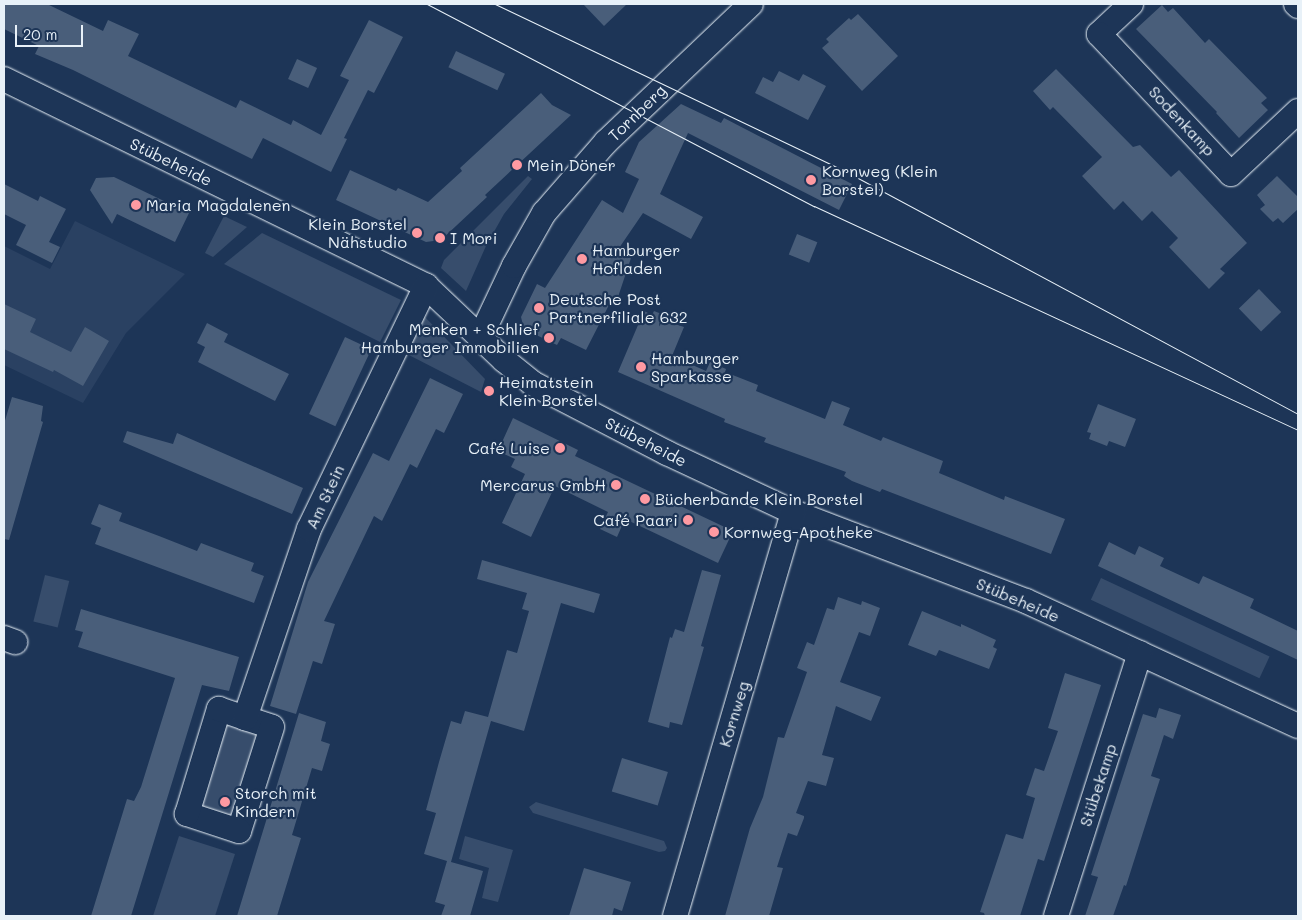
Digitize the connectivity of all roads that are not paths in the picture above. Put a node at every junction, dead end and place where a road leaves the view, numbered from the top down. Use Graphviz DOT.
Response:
graph roads {
  1 [pos="751,4"];
  2 [pos="1131,4"];
  3 [pos="4,79"];
  4 [pos="1298,112"];
  5 [pos="426,286"];
  6 [pos="480,338"];
  7 [pos="793,512"];
  8 [pos="1140,653"];
  9 [pos="245,718"];
  10 [pos="1298,726"];
  11 [pos="675,916"];
  12 [pos="1056,916"];
  1 -- 6 [label="street, Tornberg"];
  2 -- 4 [label="street, Sodenkamp"];
  3 -- 5 [label="street, Stübeheide"];
  5 -- 6 [label="street, Stübeheide"];
  5 -- 9 [label="street, Am Stein"];
  6 -- 7 [label="street, Stübeheide"];
  7 -- 8 [label="street, Stübeheide"];
  7 -- 11 [label="street, Kornweg"];
  8 -- 10 [label="street, Stübeheide"];
  8 -- 12 [label="street, Stübekamp"];
  9 -- 9 [label="street"];
}
